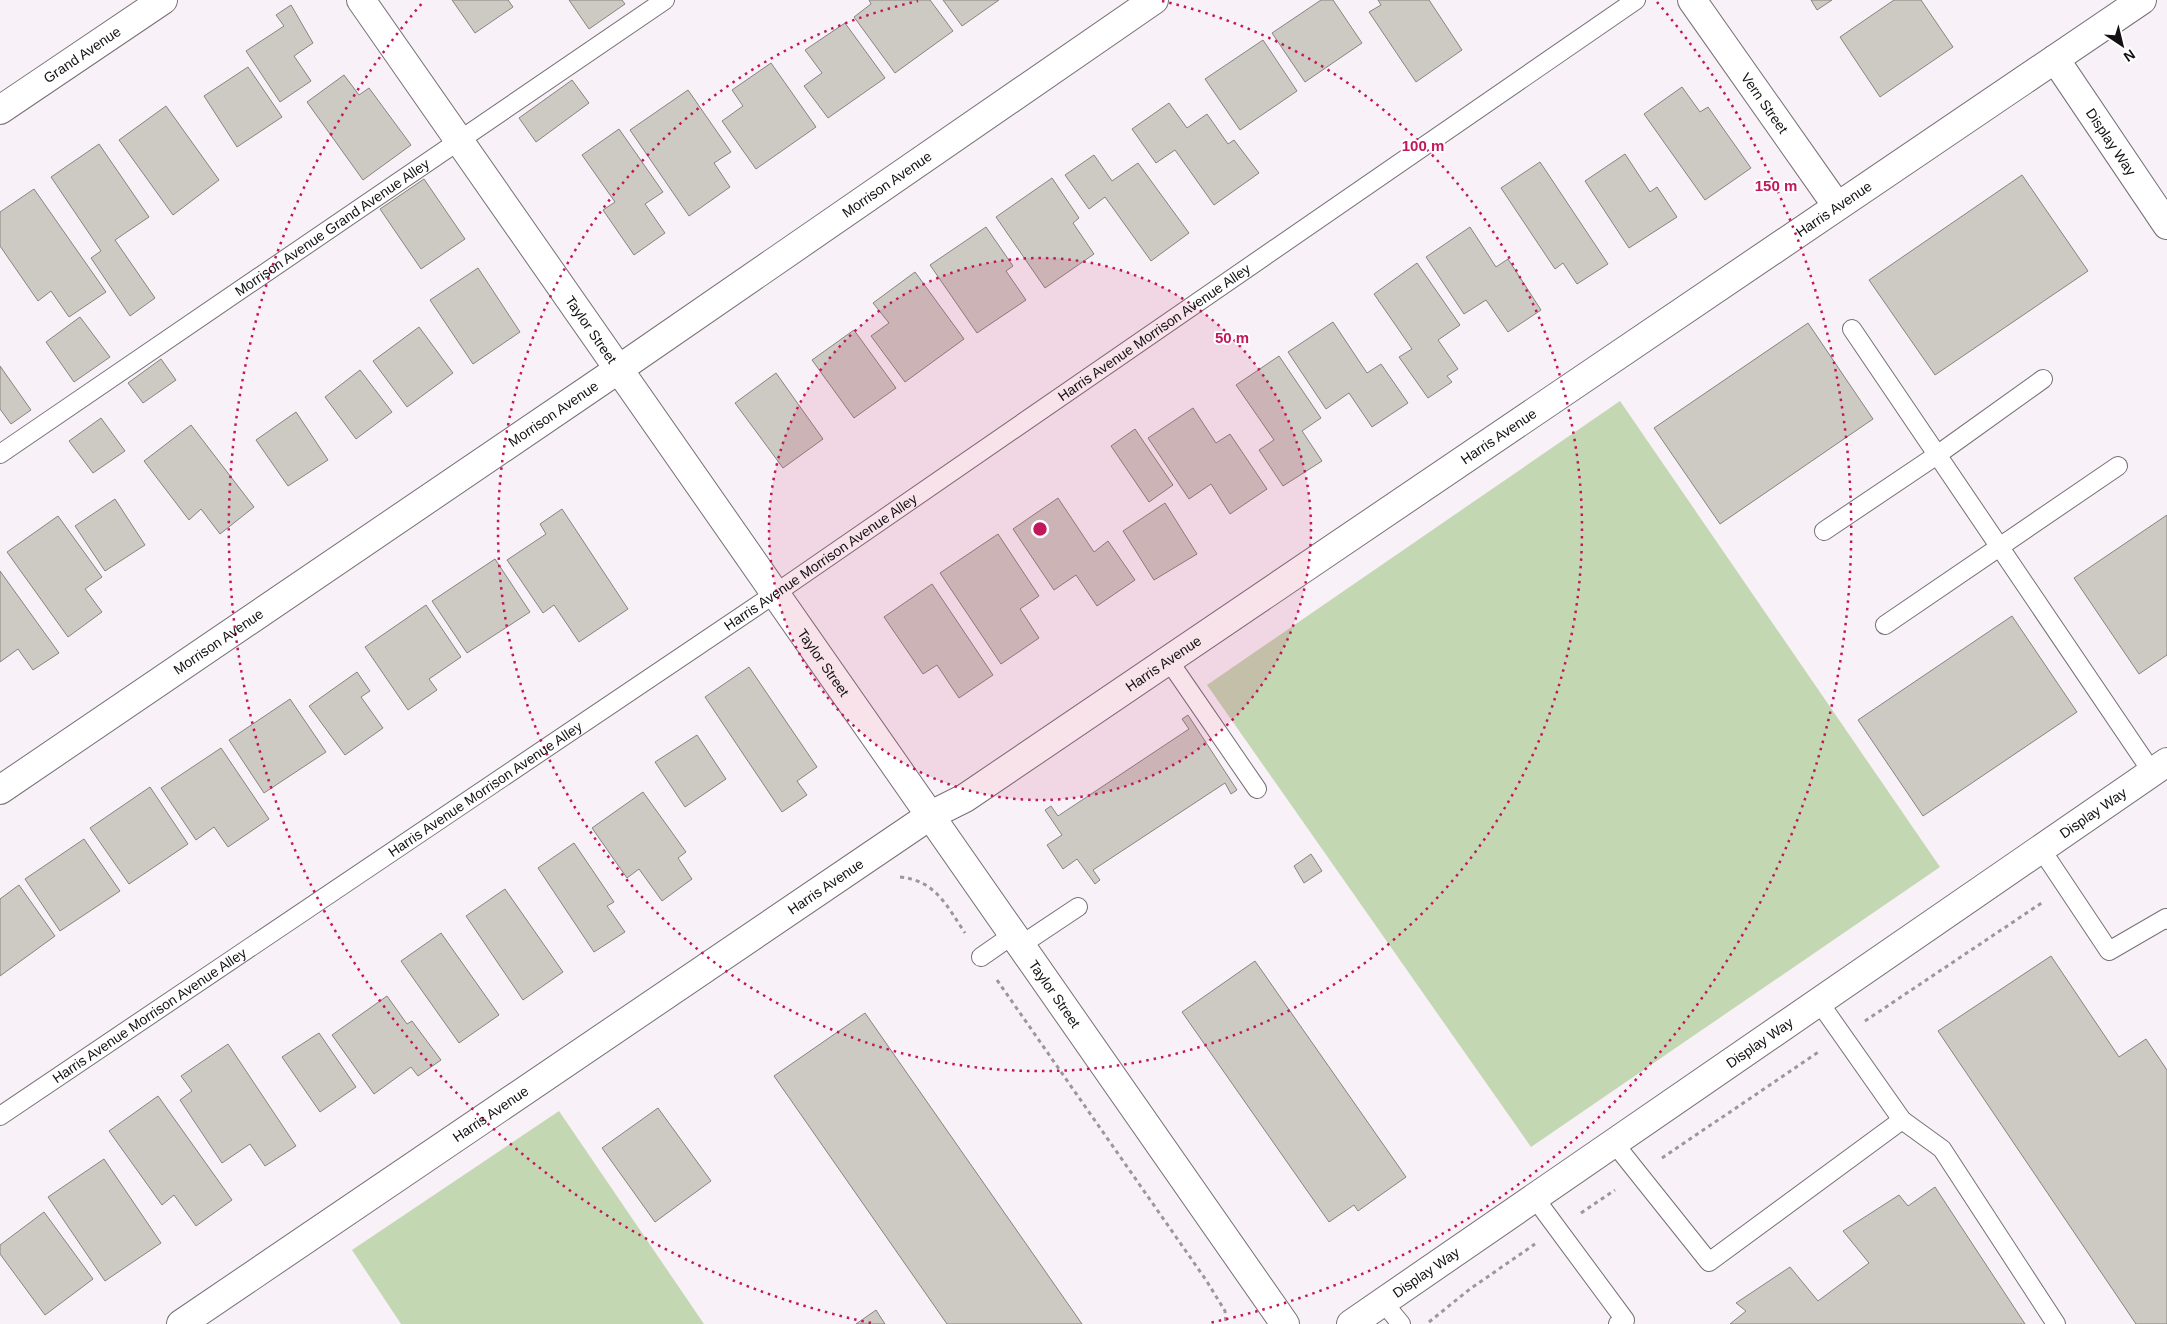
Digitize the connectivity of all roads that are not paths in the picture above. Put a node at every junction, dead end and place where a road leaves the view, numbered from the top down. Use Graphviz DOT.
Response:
graph roads {
  1 [pos="163,0"];
  2 [pos="361,0"];
  3 [pos="665,0"];
  4 [pos="1154,0"];
  5 [pos="1636,0"];
  6 [pos="1692,0"];
  7 [pos="2142,0"];
  8 [pos="2055,59"];
  9 [pos="0,110"];
  10 [pos="460,141"];
  11 [pos="1838,206"];
  12 [pos="2167,226"];
  13 [pos="1852,330"];
  14 [pos="619,370"];
  15 [pos="2043,379"];
  16 [pos="0,454"];
  17 [pos="1937,455"];
  18 [pos="2118,466"];
  19 [pos="1824,531"];
  20 [pos="2000,547"];
  21 [pos="776,593"];
  22 [pos="1885,625"];
  23 [pos="1169,660"];
  24 [pos="2159,767"];
  25 [pos="1257,789"];
  26 [pos="0,790"];
  27 [pos="931,815"];
  28 [pos="2041,849"];
  29 [pos="1078,907"];
  30 [pos="2167,920"];
  31 [pos="1018,940"];
  32 [pos="981,957"];
  33 [pos="1819,1002"];
  34 [pos="0,1116"];
  35 [pos="1902,1120"];
  36 [pos="1614,1143"];
  37 [pos="1534,1196"];
  38 [pos="1383,1302"];
  39 [pos="1624,1323"];
  40 [pos="181,1324"];
  41 [pos="1285,1324"];
  42 [pos="1352,1324"];
  43 [pos="1401,1324"];
  44 [pos="2056,1324"];
  1 -- 9 [label="street, Grand Avenue"];
  2 -- 10 [label="street, Taylor Street"];
  3 -- 10 [label="lane, Morrison Avenue Grand Avenue Alley"];
  4 -- 14 [label="street, Morrison Avenue"];
  5 -- 21 [label="lane, Harris Avenue Morrison Avenue Alley"];
  6 -- 11 [label="street, Vern Street"];
  7 -- 8 [label="street, Harris Avenue"];
  8 -- 11 [label="street, Harris Avenue"];
  8 -- 12 [label="street, Display Way"];
  10 -- 14 [label="street, Taylor Street"];
  10 -- 16 [label="lane, Morrison Avenue Grand Avenue Alley"];
  11 -- 23 [label="street, Harris Avenue"];
  13 -- 17 [label="lane"];
  14 -- 21 [label="street, Taylor Street"];
  14 -- 26 [label="street, Morrison Avenue"];
  15 -- 17 [label="lane"];
  17 -- 19 [label="lane"];
  17 -- 20 [label="lane"];
  18 -- 20 [label="lane"];
  20 -- 22 [label="lane"];
  20 -- 24 [label="lane"];
  21 -- 27 [label="street, Taylor Street"];
  21 -- 34 [label="lane, Harris Avenue Morrison Avenue Alley"];
  23 -- 25 [label="lane"];
  23 -- 27 [label="street, Harris Avenue"];
  24 -- 28 [label="street, Display Way"];
  27 -- 31 [label="street, Taylor Street"];
  27 -- 40 [label="street, Harris Avenue"];
  28 -- 30 [label="lane"];
  28 -- 33 [label="street, Display Way"];
  29 -- 31 [label="lane"];
  31 -- 32 [label="lane"];
  31 -- 41 [label="street, Taylor Street"];
  33 -- 35 [label="lane"];
  33 -- 36 [label="street, Display Way"];
  35 -- 36 [label="lane"];
  35 -- 44 [label="lane"];
  36 -- 37 [label="street, Display Way"];
  37 -- 38 [label="street, Display Way"];
  37 -- 39 [label="lane"];
  38 -- 42 [label="street, Display Way"];
  38 -- 43 [label="lane"];
}
